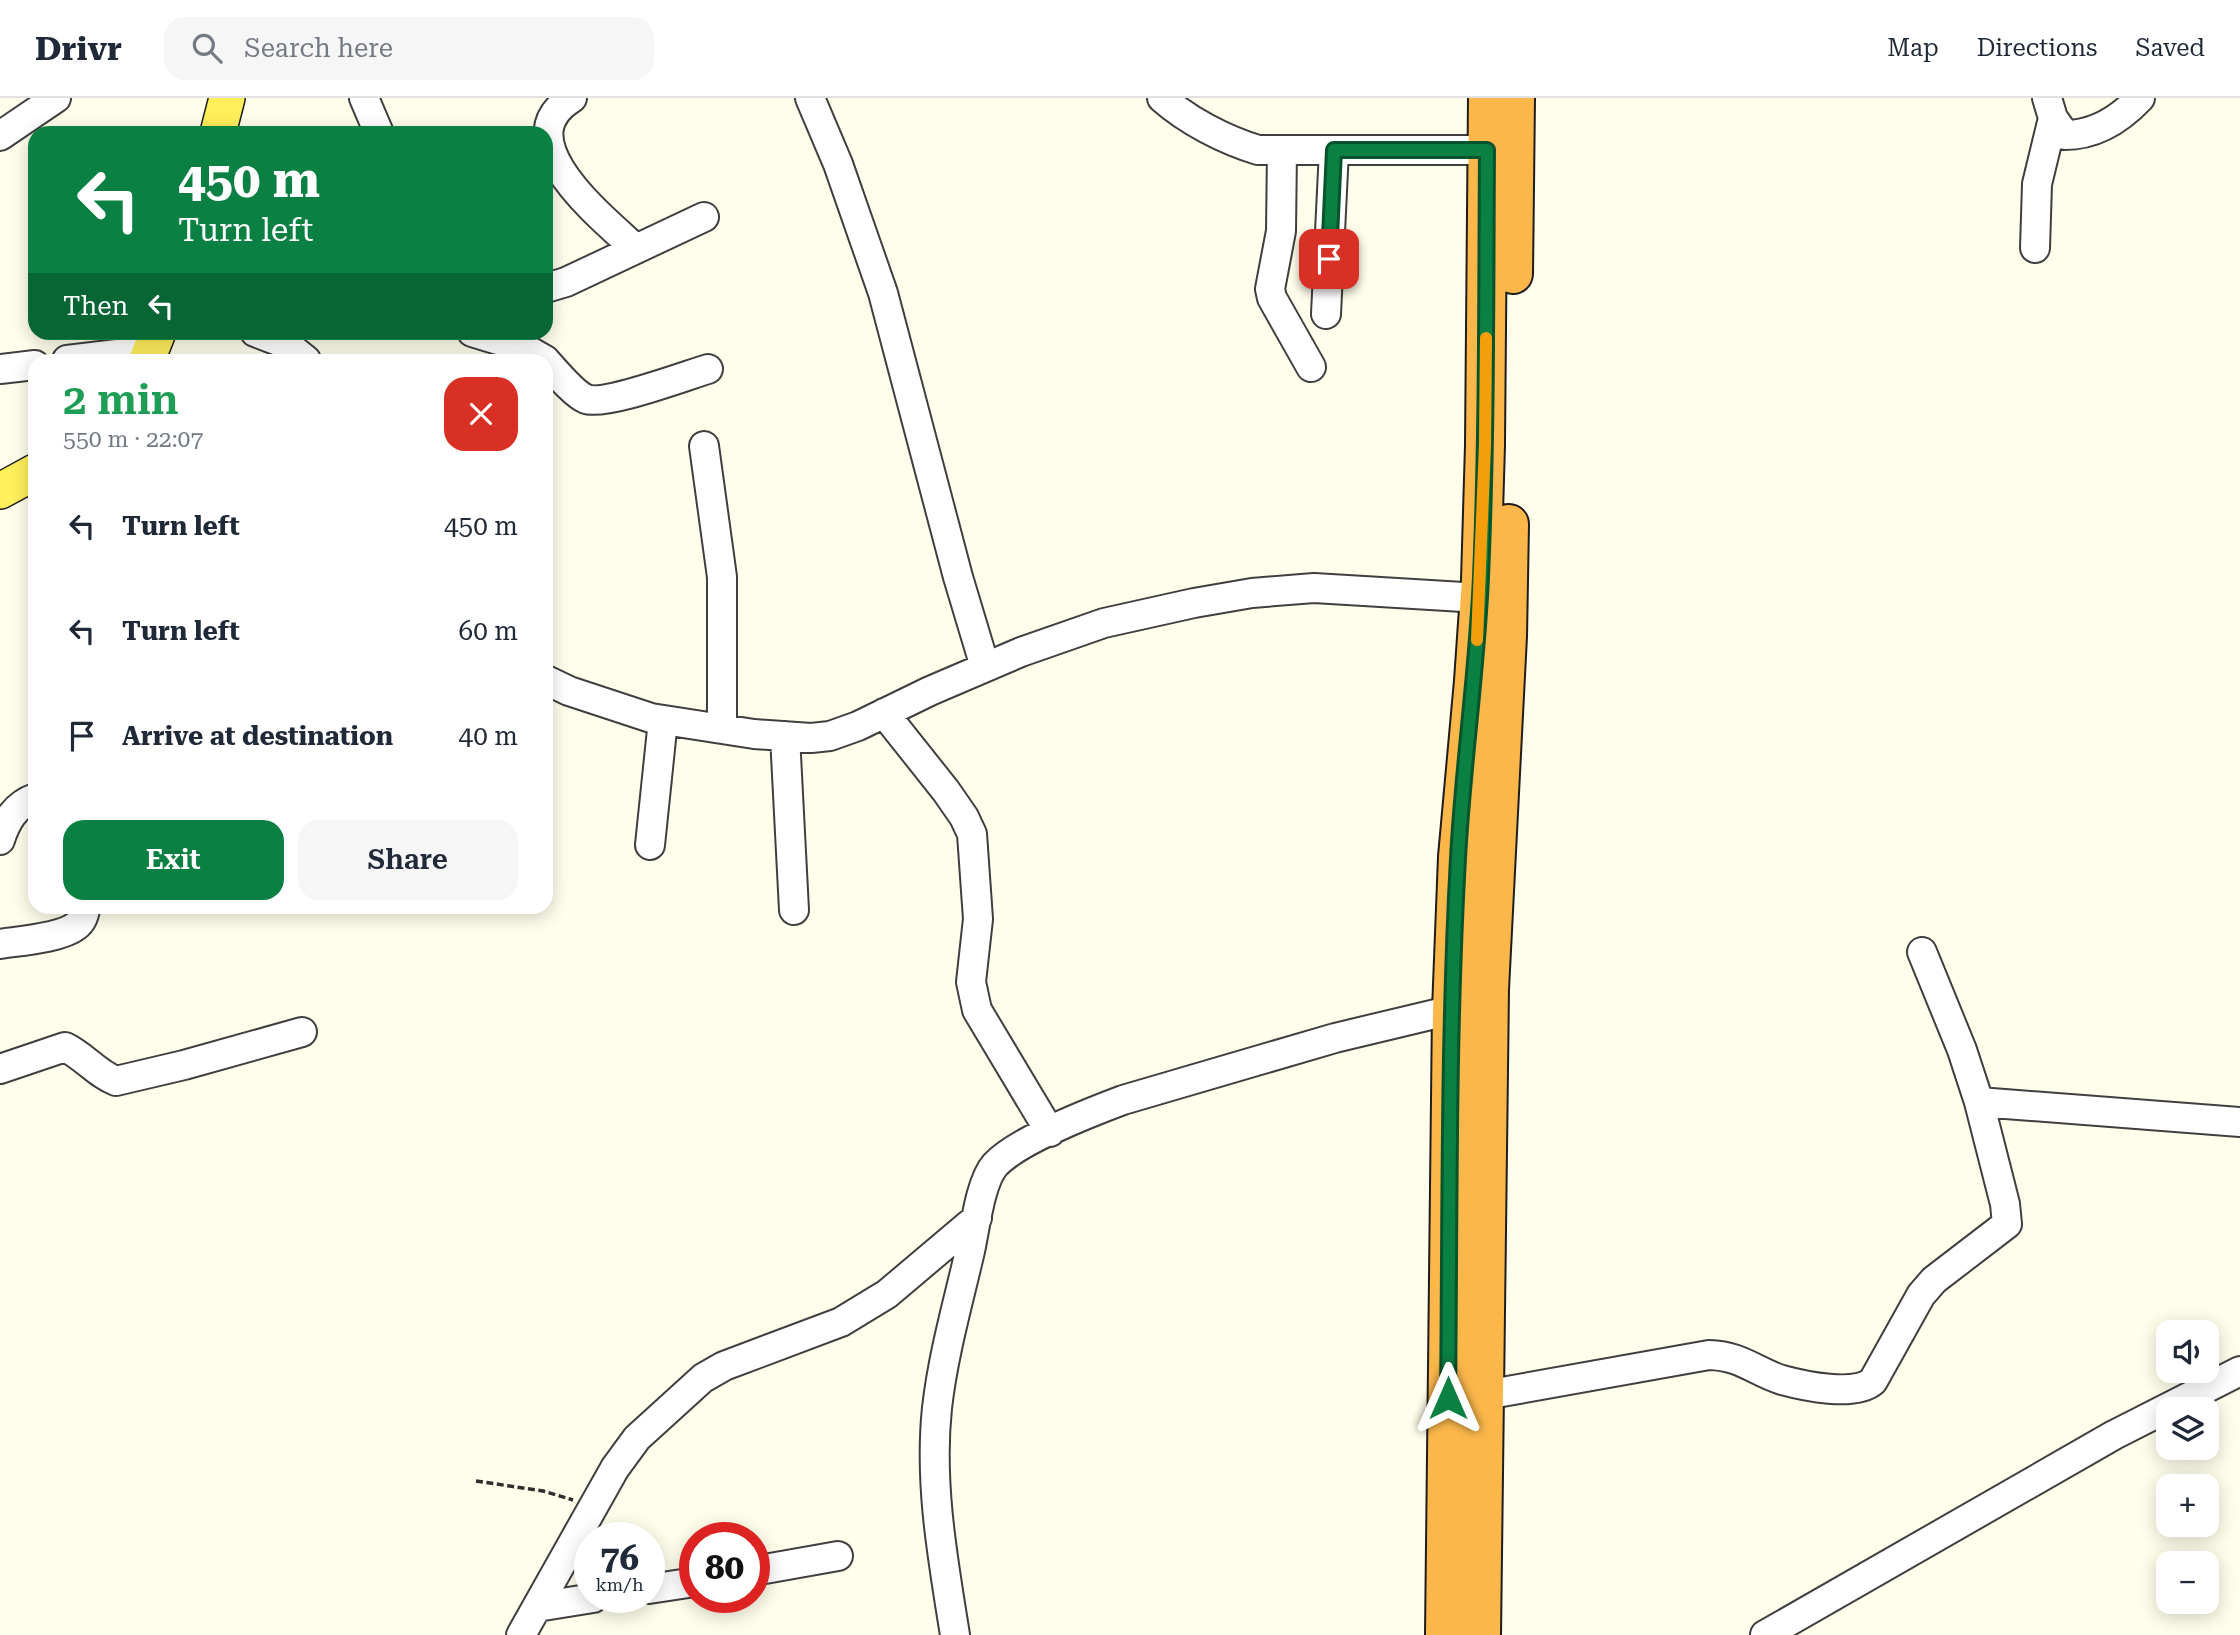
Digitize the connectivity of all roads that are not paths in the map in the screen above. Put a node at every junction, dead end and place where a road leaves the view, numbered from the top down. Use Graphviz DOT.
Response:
graph roads {
  1 [pos="57,98"];
  2 [pos="228,98"];
  3 [pos="364,98"];
  4 [pos="572,98"];
  5 [pos="810,98"];
  6 [pos="1162,98"];
  7 [pos="1488,98"];
  8 [pos="1515,98"];
  9 [pos="2140,98"];
  10 [pos="2050,108"];
  11 [pos="220,126"];
  12 [pos="376,126"];
  13 [pos="551,126"];
  14 [pos="0,136"];
  15 [pos="1282,150"];
  16 [pos="1334,150"];
  17 [pos="1487,150"];
  18 [pos="553,155"];
  19 [pos="704,217"];
  20 [pos="2035,248"];
  21 [pos="636,249"];
  22 [pos="553,286"];
  23 [pos="1326,314"];
  24 [pos="275,340"];
  25 [pos="498,340"];
  26 [pos="152,348"];
  27 [pos="110,354"];
  28 [pos="298,354"];
  29 [pos="534,354"];
  30 [pos="28,366"];
  31 [pos="1311,367"];
  32 [pos="553,368"];
  33 [pos="0,369"];
  34 [pos="708,369"];
  35 [pos="704,446"];
  36 [pos="28,476"];
  37 [pos="0,491"];
  38 [pos="1480,598"];
  39 [pos="985,667"];
  40 [pos="553,683"];
  41 [pos="884,713"];
  42 [pos="663,720"];
  43 [pos="722,729"];
  44 [pos="785,736"];
  45 [pos="28,800"];
  46 [pos="0,840"];
  47 [pos="650,845"];
  48 [pos="794,910"];
  49 [pos="84,914"];
  50 [pos="0,944"];
  51 [pos="1922,952"];
  52 [pos="1465,996"];
  53 [pos="302,1032"];
  54 [pos="0,1069"];
  55 [pos="1979,1102"];
  56 [pos="2240,1122"];
  57 [pos="1050,1132"];
  58 [pos="977,1218"];
  59 [pos="2240,1371"];
  60 [pos="1485,1395"];
  61 [pos="838,1556"];
  62 [pos="770,1568"];
  63 [pos="574,1601"];
  64 [pos="537,1606"];
  65 [pos="521,1635"];
  66 [pos="955,1635"];
  67 [pos="1446,1635"];
  68 [pos="1481,1635"];
  69 [pos="1765,1635"];
  1 -- 14 [label="street"];
  2 -- 11 [label="main road"];
  3 -- 12 [label="street"];
  4 -- 13 [label="street"];
  5 -- 39 [label="street"];
  6 -- 15 [label="street"];
  7 -- 17 [label="highway"];
  8 -- 52 [label="highway"];
  9 -- 10 [label="street"];
  10 -- 20 [label="street"];
  15 -- 16 [label="street"];
  15 -- 31 [label="street"];
  16 -- 17 [label="street"];
  16 -- 23 [label="street"];
  17 -- 38 [label="highway"];
  18 -- 21 [label="street"];
  19 -- 21 [label="street"];
  21 -- 22 [label="street"];
  24 -- 28 [label="street"];
  25 -- 29 [label="street"];
  26 -- 27 [label="street"];
  30 -- 33 [label="street"];
  32 -- 34 [label="street"];
  35 -- 43 [label="street"];
  36 -- 37 [label="main road"];
  38 -- 39 [label="street"];
  38 -- 52 [label="highway"];
  39 -- 41 [label="street"];
  40 -- 42 [label="street"];
  41 -- 44 [label="street"];
  41 -- 57 [label="street"];
  42 -- 43 [label="street"];
  42 -- 47 [label="street"];
  43 -- 44 [label="street"];
  44 -- 48 [label="street"];
  45 -- 46 [label="street"];
  49 -- 50 [label="street"];
  51 -- 55 [label="street"];
  52 -- 57 [label="street"];
  52 -- 60 [label="highway"];
  52 -- 67 [label="highway"];
  53 -- 54 [label="street"];
  55 -- 56 [label="street"];
  55 -- 60 [label="street"];
  57 -- 58 [label="street"];
  58 -- 64 [label="street"];
  58 -- 66 [label="street"];
  59 -- 69 [label="street"];
  60 -- 68 [label="highway"];
  61 -- 62 [label="street"];
  63 -- 64 [label="street"];
  64 -- 65 [label="street"];
}
